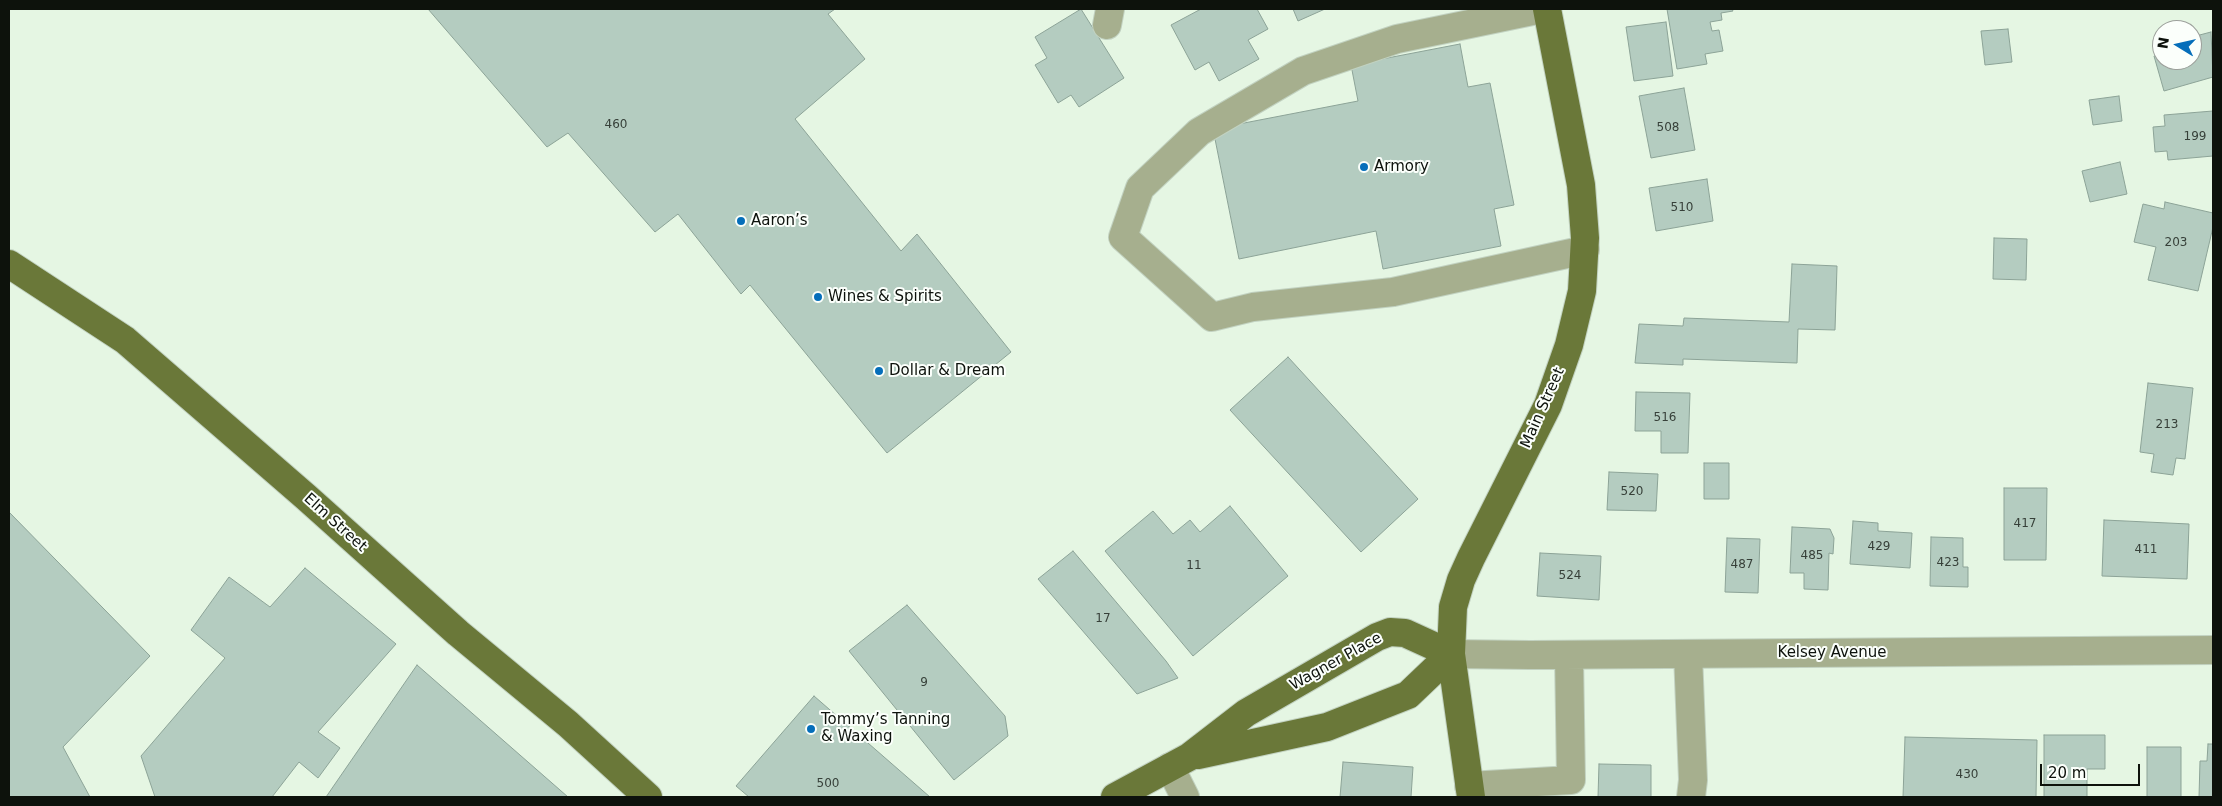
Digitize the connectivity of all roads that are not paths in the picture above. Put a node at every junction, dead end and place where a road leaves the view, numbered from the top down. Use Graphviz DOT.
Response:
graph roads {
  1 [pos="1542,9"];
  2 [pos="1547,9"];
  3 [pos="1585,250"];
  4 [pos="9,264"];
  5 [pos="2213,650"];
  6 [pos="1451,654"];
  7 [pos="1688,654"];
  8 [pos="1569,655"];
  9 [pos="1179,762"];
  10 [pos="1571,789"];
  11 [pos="1470,792"];
  12 [pos="648,797"];
  13 [pos="1115,797"];
  14 [pos="1184,797"];
  15 [pos="1690,797"];
  1 -- 3 [label="street"];
  2 -- 3 [label="main road, Main Street"];
  3 -- 6 [label="main road, Main Street"];
  4 -- 12 [label="main road, Elm Street"];
  5 -- 7 [label="street, Kelsey Avenue"];
  6 -- 8 [label="street, Kelsey Avenue"];
  6 -- 9 [label="main road, Wagner Place"];
  6 -- 9 [label="main road, Wagner Place"];
  6 -- 11 [label="main road, Main Street"];
  7 -- 8 [label="street, Kelsey Avenue"];
  7 -- 15 [label="street"];
  8 -- 10 [label="street"];
  9 -- 13 [label="main road, Wagner Place"];
  9 -- 14 [label="street"];
  10 -- 11 [label="street"];
}
